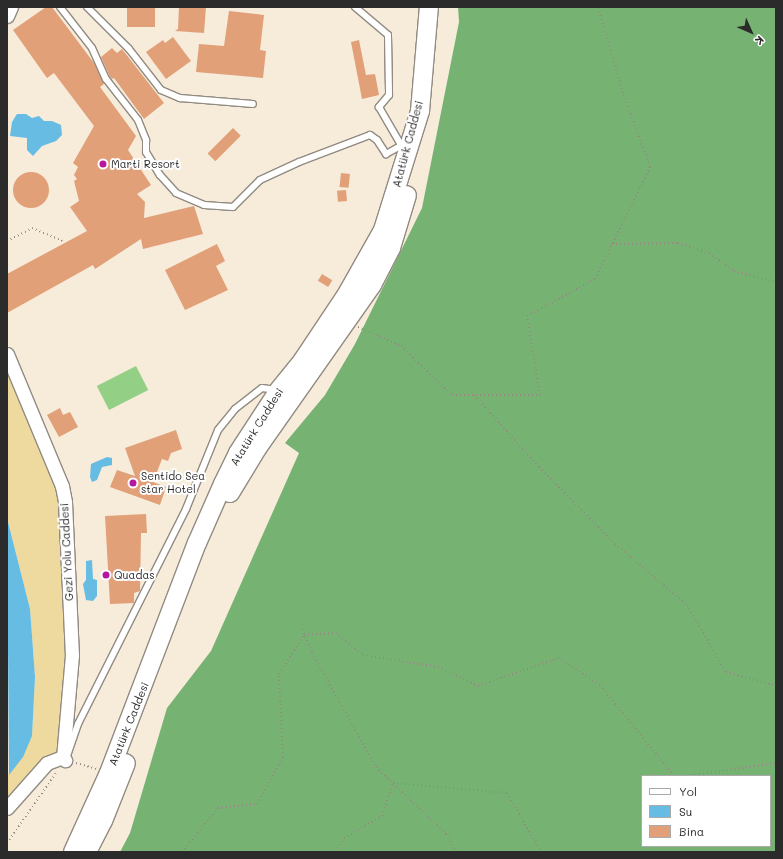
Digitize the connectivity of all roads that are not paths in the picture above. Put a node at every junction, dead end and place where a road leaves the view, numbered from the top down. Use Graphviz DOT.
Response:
graph roads {
  1 [pos="11,7"];
  2 [pos="60,7"];
  3 [pos="87,7"];
  4 [pos="355,7"];
  5 [pos="429,7"];
  6 [pos="438,7"];
  7 [pos="7,16"];
  8 [pos="253,104"];
  9 [pos="406,142"];
  10 [pos="7,354"];
  11 [pos="279,390"];
  12 [pos="64,758"];
  13 [pos="7,808"];
  14 [pos="77,850"];
  1 -- 7 [label="street"];
  2 -- 9 [label="lane"];
  3 -- 8 [label="lane"];
  4 -- 9 [label="lane"];
  5 -- 9 [label="street, Atatürk Caddesi"];
  6 -- 14 [label="street, Atatürk Caddesi"];
  9 -- 11 [label="street, Atatürk Caddesi"];
  10 -- 12 [label="street, Gezi Yolu Caddesi"];
  11 -- 12 [label="lane"];
  11 -- 14 [label="street, Atatürk Caddesi"];
  12 -- 13 [label="street"];
}
